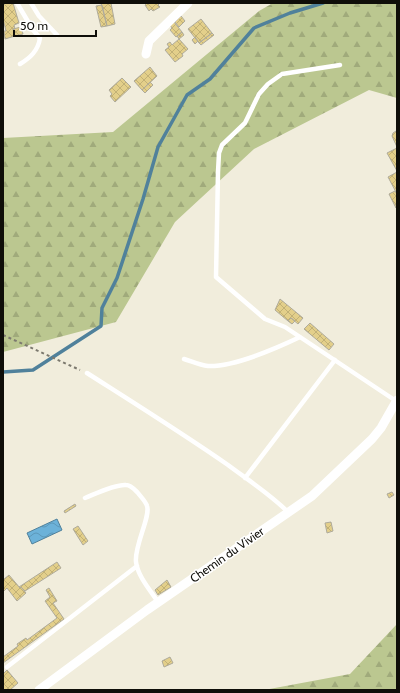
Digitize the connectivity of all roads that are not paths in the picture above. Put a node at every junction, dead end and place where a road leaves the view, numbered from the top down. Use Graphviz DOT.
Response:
graph roads {
  1 [pos="17,3"];
  2 [pos="31,3"];
  3 [pos="188,3"];
  4 [pos="57,34"];
  5 [pos="146,54"];
  6 [pos="20,64"];
  7 [pos="340,65"];
  8 [pos="300,337"];
  9 [pos="184,359"];
  10 [pos="335,360"];
  11 [pos="87,373"];
  12 [pos="397,400"];
  13 [pos="245,478"];
  14 [pos="85,498"];
  15 [pos="288,512"];
  16 [pos="137,566"];
  17 [pos="158,602"];
  18 [pos="7,667"];
  19 [pos="39,690"];
  1 -- 6 [label="lane"];
  2 -- 4 [label="lane"];
  3 -- 5 [label="street"];
  7 -- 8 [label="lane"];
  8 -- 9 [label="lane"];
  8 -- 10 [label="lane"];
  10 -- 12 [label="lane"];
  10 -- 13 [label="lane"];
  11 -- 13 [label="lane"];
  12 -- 15 [label="street, Chemin du Vivier"];
  13 -- 15 [label="lane"];
  14 -- 16 [label="lane"];
  15 -- 17 [label="street, Chemin du Vivier"];
  16 -- 17 [label="lane"];
  16 -- 18 [label="lane"];
  17 -- 19 [label="street, Chemin du Vivier"];
}
